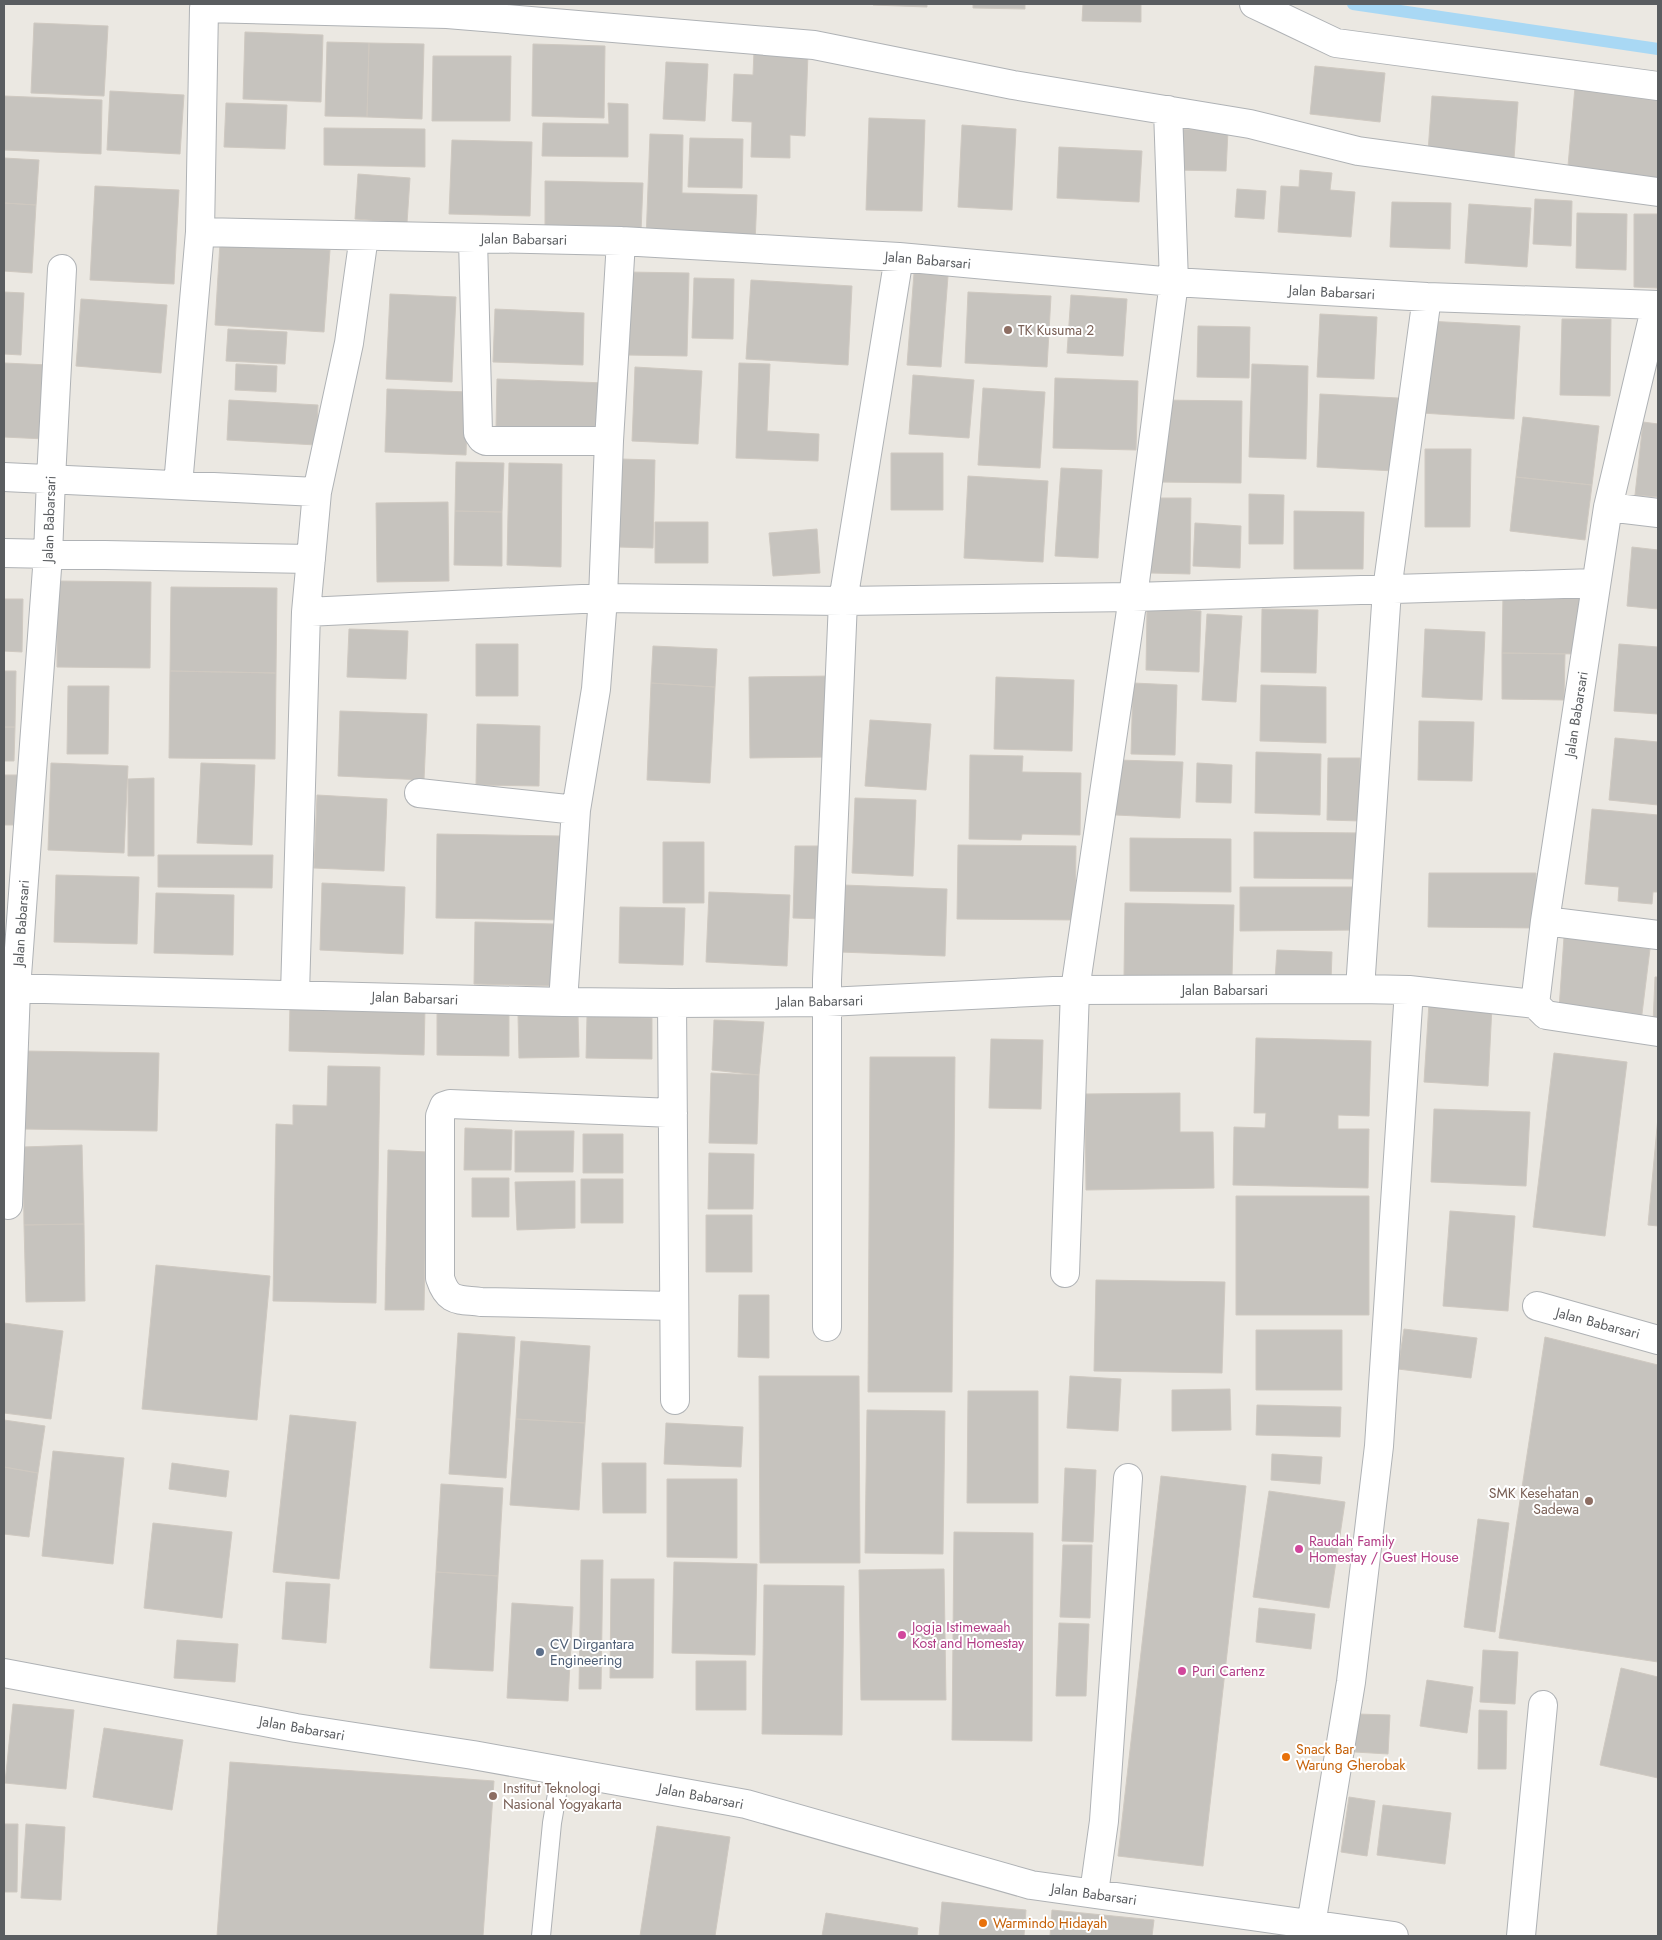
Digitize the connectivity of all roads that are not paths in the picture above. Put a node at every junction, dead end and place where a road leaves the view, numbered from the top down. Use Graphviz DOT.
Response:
graph roads {
  1 [pos="1254,4"];
  2 [pos="204,6"];
  3 [pos="1658,86"];
  4 [pos="1168,110"];
  5 [pos="1658,192"];
  6 [pos="200,232"];
  7 [pos="364,236"];
  8 [pos="473,239"];
  9 [pos="621,241"];
  10 [pos="899,257"];
  11 [pos="62,269"];
  12 [pos="1174,282"];
  13 [pos="1427,297"];
  14 [pos="1657,305"];
  15 [pos="610,441"];
  16 [pos="4,477"];
  17 [pos="50,480"];
  18 [pos="178,485"];
  19 [pos="317,492"];
  20 [pos="1608,507"];
  21 [pos="1658,513"];
  22 [pos="4,553"];
  23 [pos="48,555"];
  24 [pos="311,559"];
  25 [pos="1596,583"];
  26 [pos="1387,590"];
  27 [pos="604,598"];
  28 [pos="1133,598"];
  29 [pos="843,601"];
  30 [pos="306,612"];
  31 [pos="419,793"];
  32 [pos="576,810"];
  33 [pos="1545,921"];
  34 [pos="1658,935"];
  35 [pos="10,988"];
  36 [pos="1360,989"];
  37 [pos="1075,990"];
  38 [pos="1409,990"];
  39 [pos="295,994"];
  40 [pos="563,1002"];
  41 [pos="827,1002"];
  42 [pos="672,1003"];
  43 [pos="1541,1009"];
  44 [pos="1658,1032"];
  45 [pos="673,1113"];
  46 [pos="8,1205"];
  47 [pos="1064,1274"];
  48 [pos="674,1306"];
  49 [pos="1537,1306"];
  50 [pos="827,1327"];
  51 [pos="1658,1340"];
  52 [pos="675,1400"];
  53 [pos="1128,1478"];
  54 [pos="4,1673"];
  55 [pos="1543,1705"];
  56 [pos="561,1771"];
  57 [pos="1094,1894"];
  58 [pos="1311,1925"];
  59 [pos="541,1936"];
  60 [pos="1394,1936"];
  61 [pos="1521,1936"];
  1 -- 3 [label="street"];
  2 -- 4 [label="street"];
  2 -- 6 [label="street"];
  4 -- 5 [label="street"];
  4 -- 12 [label="street"];
  6 -- 7 [label="street, Jalan Babarsari"];
  6 -- 18 [label="street"];
  7 -- 8 [label="street, Jalan Babarsari"];
  7 -- 19 [label="street"];
  8 -- 9 [label="street, Jalan Babarsari"];
  8 -- 15 [label="street"];
  9 -- 10 [label="street, Jalan Babarsari"];
  9 -- 15 [label="street"];
  10 -- 12 [label="street, Jalan Babarsari"];
  10 -- 29 [label="street"];
  11 -- 17 [label="street, Jalan Babarsari"];
  12 -- 13 [label="street, Jalan Babarsari"];
  12 -- 28 [label="street"];
  13 -- 14 [label="street, Jalan Babarsari"];
  13 -- 26 [label="street"];
  14 -- 20 [label="street, Jalan Babarsari"];
  15 -- 27 [label="street"];
  16 -- 17 [label="street"];
  17 -- 18 [label="street"];
  17 -- 23 [label="street, Jalan Babarsari"];
  18 -- 19 [label="street"];
  19 -- 24 [label="street"];
  20 -- 21 [label="street"];
  20 -- 25 [label="street, Jalan Babarsari"];
  22 -- 23 [label="street"];
  23 -- 24 [label="street"];
  23 -- 35 [label="street, Jalan Babarsari"];
  24 -- 30 [label="street"];
  25 -- 26 [label="street"];
  25 -- 33 [label="street, Jalan Babarsari"];
  26 -- 28 [label="street"];
  26 -- 36 [label="street"];
  27 -- 29 [label="street"];
  27 -- 30 [label="street"];
  27 -- 32 [label="street"];
  28 -- 29 [label="street"];
  28 -- 37 [label="street"];
  29 -- 41 [label="street"];
  30 -- 39 [label="street"];
  31 -- 32 [label="street"];
  32 -- 40 [label="street"];
  33 -- 34 [label="street"];
  33 -- 43 [label="street, Jalan Babarsari"];
  35 -- 39 [label="street, Jalan Babarsari"];
  35 -- 46 [label="street"];
  36 -- 37 [label="street, Jalan Babarsari"];
  36 -- 38 [label="street, Jalan Babarsari"];
  37 -- 41 [label="street, Jalan Babarsari"];
  37 -- 47 [label="street"];
  38 -- 43 [label="street, Jalan Babarsari"];
  38 -- 58 [label="street"];
  39 -- 40 [label="street, Jalan Babarsari"];
  40 -- 42 [label="street, Jalan Babarsari"];
  41 -- 42 [label="street, Jalan Babarsari"];
  41 -- 50 [label="street"];
  42 -- 45 [label="street"];
  43 -- 44 [label="street"];
  45 -- 48 [label="street"];
  45 -- 48 [label="street"];
  48 -- 52 [label="street"];
  49 -- 51 [label="street, Jalan Babarsari"];
  53 -- 57 [label="street"];
  54 -- 56 [label="street, Jalan Babarsari"];
  55 -- 61 [label="street"];
  56 -- 57 [label="street, Jalan Babarsari"];
  56 -- 59 [label="lane"];
  57 -- 58 [label="street, Jalan Babarsari"];
  58 -- 60 [label="street, Jalan Babarsari"];
}
